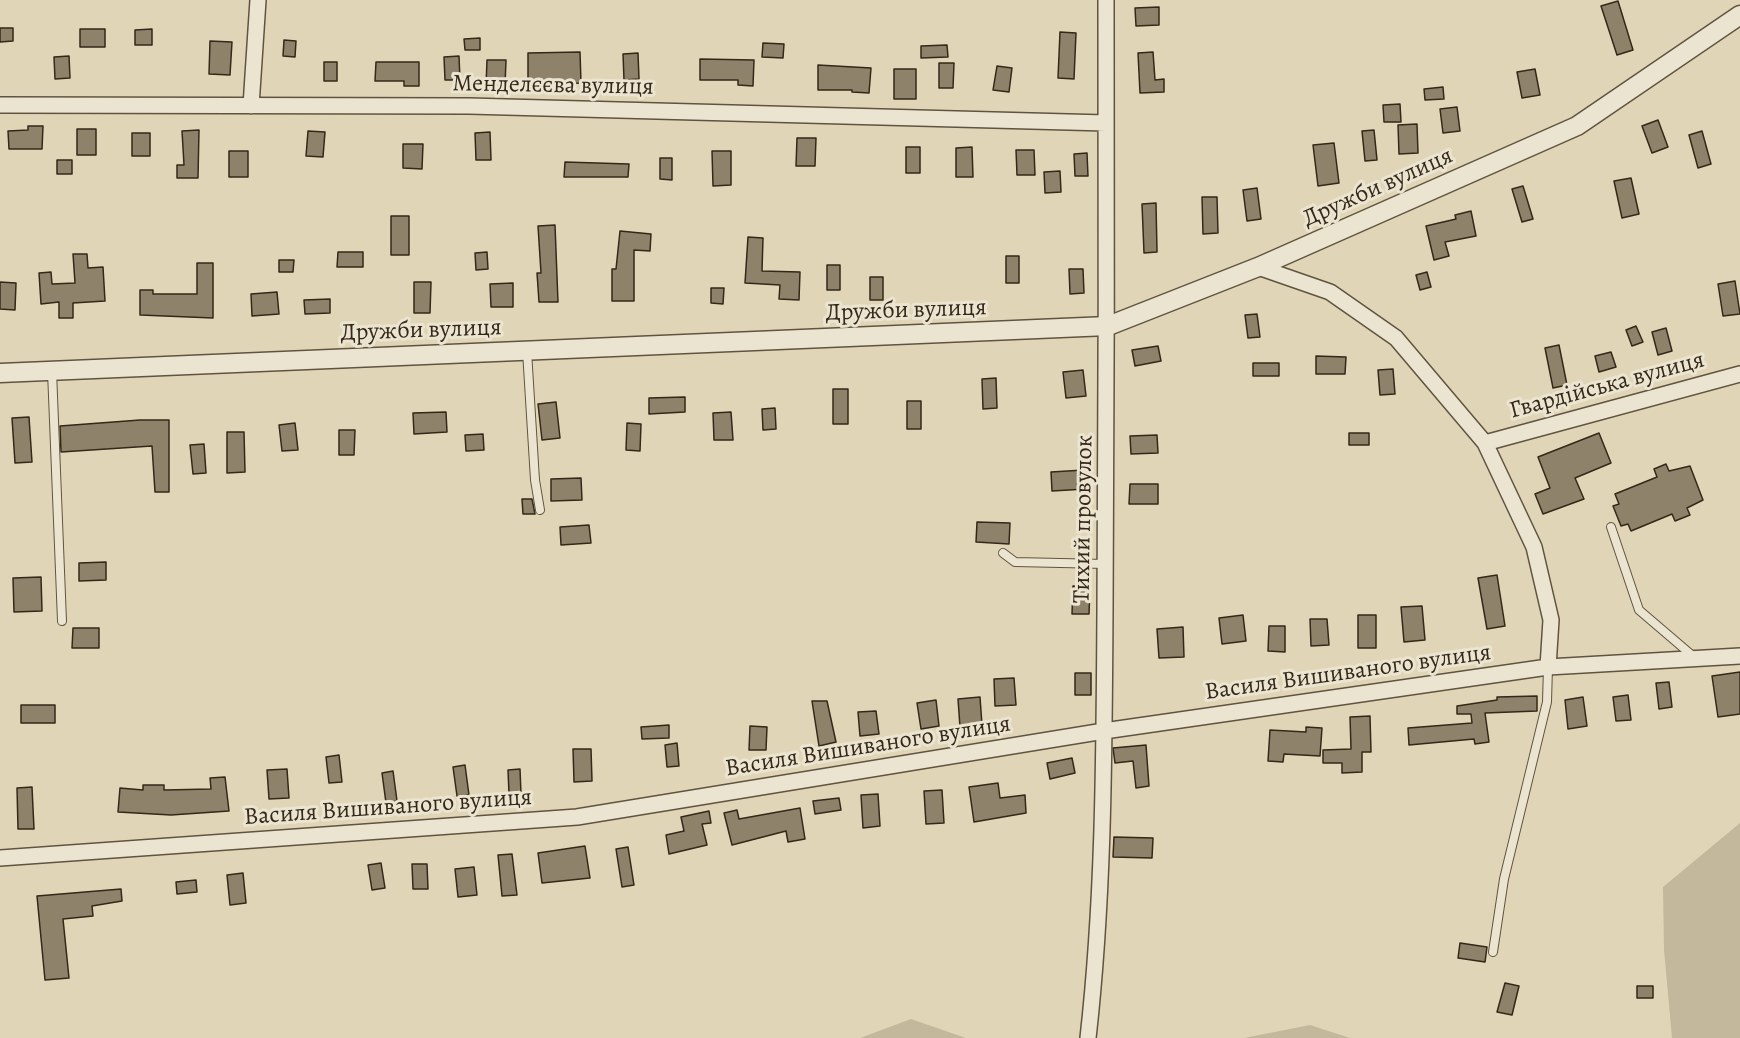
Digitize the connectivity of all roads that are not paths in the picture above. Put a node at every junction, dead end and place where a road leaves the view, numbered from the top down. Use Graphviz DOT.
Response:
graph roads {
  1 [pos="258,0"];
  2 [pos="1106,0"];
  3 [pos="1740,15"];
  4 [pos="0,105"];
  5 [pos="251,106"];
  6 [pos="1106,123"];
  7 [pos="1258,267"];
  8 [pos="1108,326"];
  9 [pos="527,351"];
  10 [pos="52,371"];
  11 [pos="0,373"];
  12 [pos="1740,374"];
  13 [pos="1485,443"];
  14 [pos="540,510"];
  15 [pos="1611,527"];
  16 [pos="1003,553"];
  17 [pos="1106,564"];
  18 [pos="62,621"];
  19 [pos="1740,656"];
  20 [pos="1695,658"];
  21 [pos="1548,667"];
  22 [pos="1104,731"];
  23 [pos="0,858"];
  24 [pos="1493,952"];
  25 [pos="1088,1038"];
  1 -- 5 [label="street"];
  2 -- 6 [label="street, Тихий провулок"];
  3 -- 7 [label="street, Дружби вулиця"];
  4 -- 5 [label="street, Менделєєва вулиця"];
  5 -- 6 [label="street, Менделєєва вулиця"];
  6 -- 8 [label="street, Тихий провулок"];
  7 -- 8 [label="street, Дружби вулиця"];
  7 -- 13 [label="street"];
  8 -- 9 [label="street, Дружби вулиця"];
  8 -- 17 [label="street, Тихий провулок"];
  9 -- 10 [label="street, Дружби вулиця"];
  9 -- 14 [label="lane"];
  10 -- 11 [label="street, Дружби вулиця"];
  10 -- 18 [label="lane"];
  12 -- 13 [label="street, Гвардійська вулиця"];
  13 -- 21 [label="street"];
  15 -- 20 [label="lane"];
  16 -- 17 [label="lane"];
  17 -- 22 [label="street, Тихий провулок"];
  19 -- 20 [label="street, Василя Вишиваного вулиця"];
  20 -- 21 [label="street, Василя Вишиваного вулиця"];
  21 -- 22 [label="street, Василя Вишиваного вулиця"];
  21 -- 24 [label="lane"];
  22 -- 23 [label="street, Василя Вишиваного вулиця"];
  22 -- 25 [label="street, Тихий провулок"];
}
